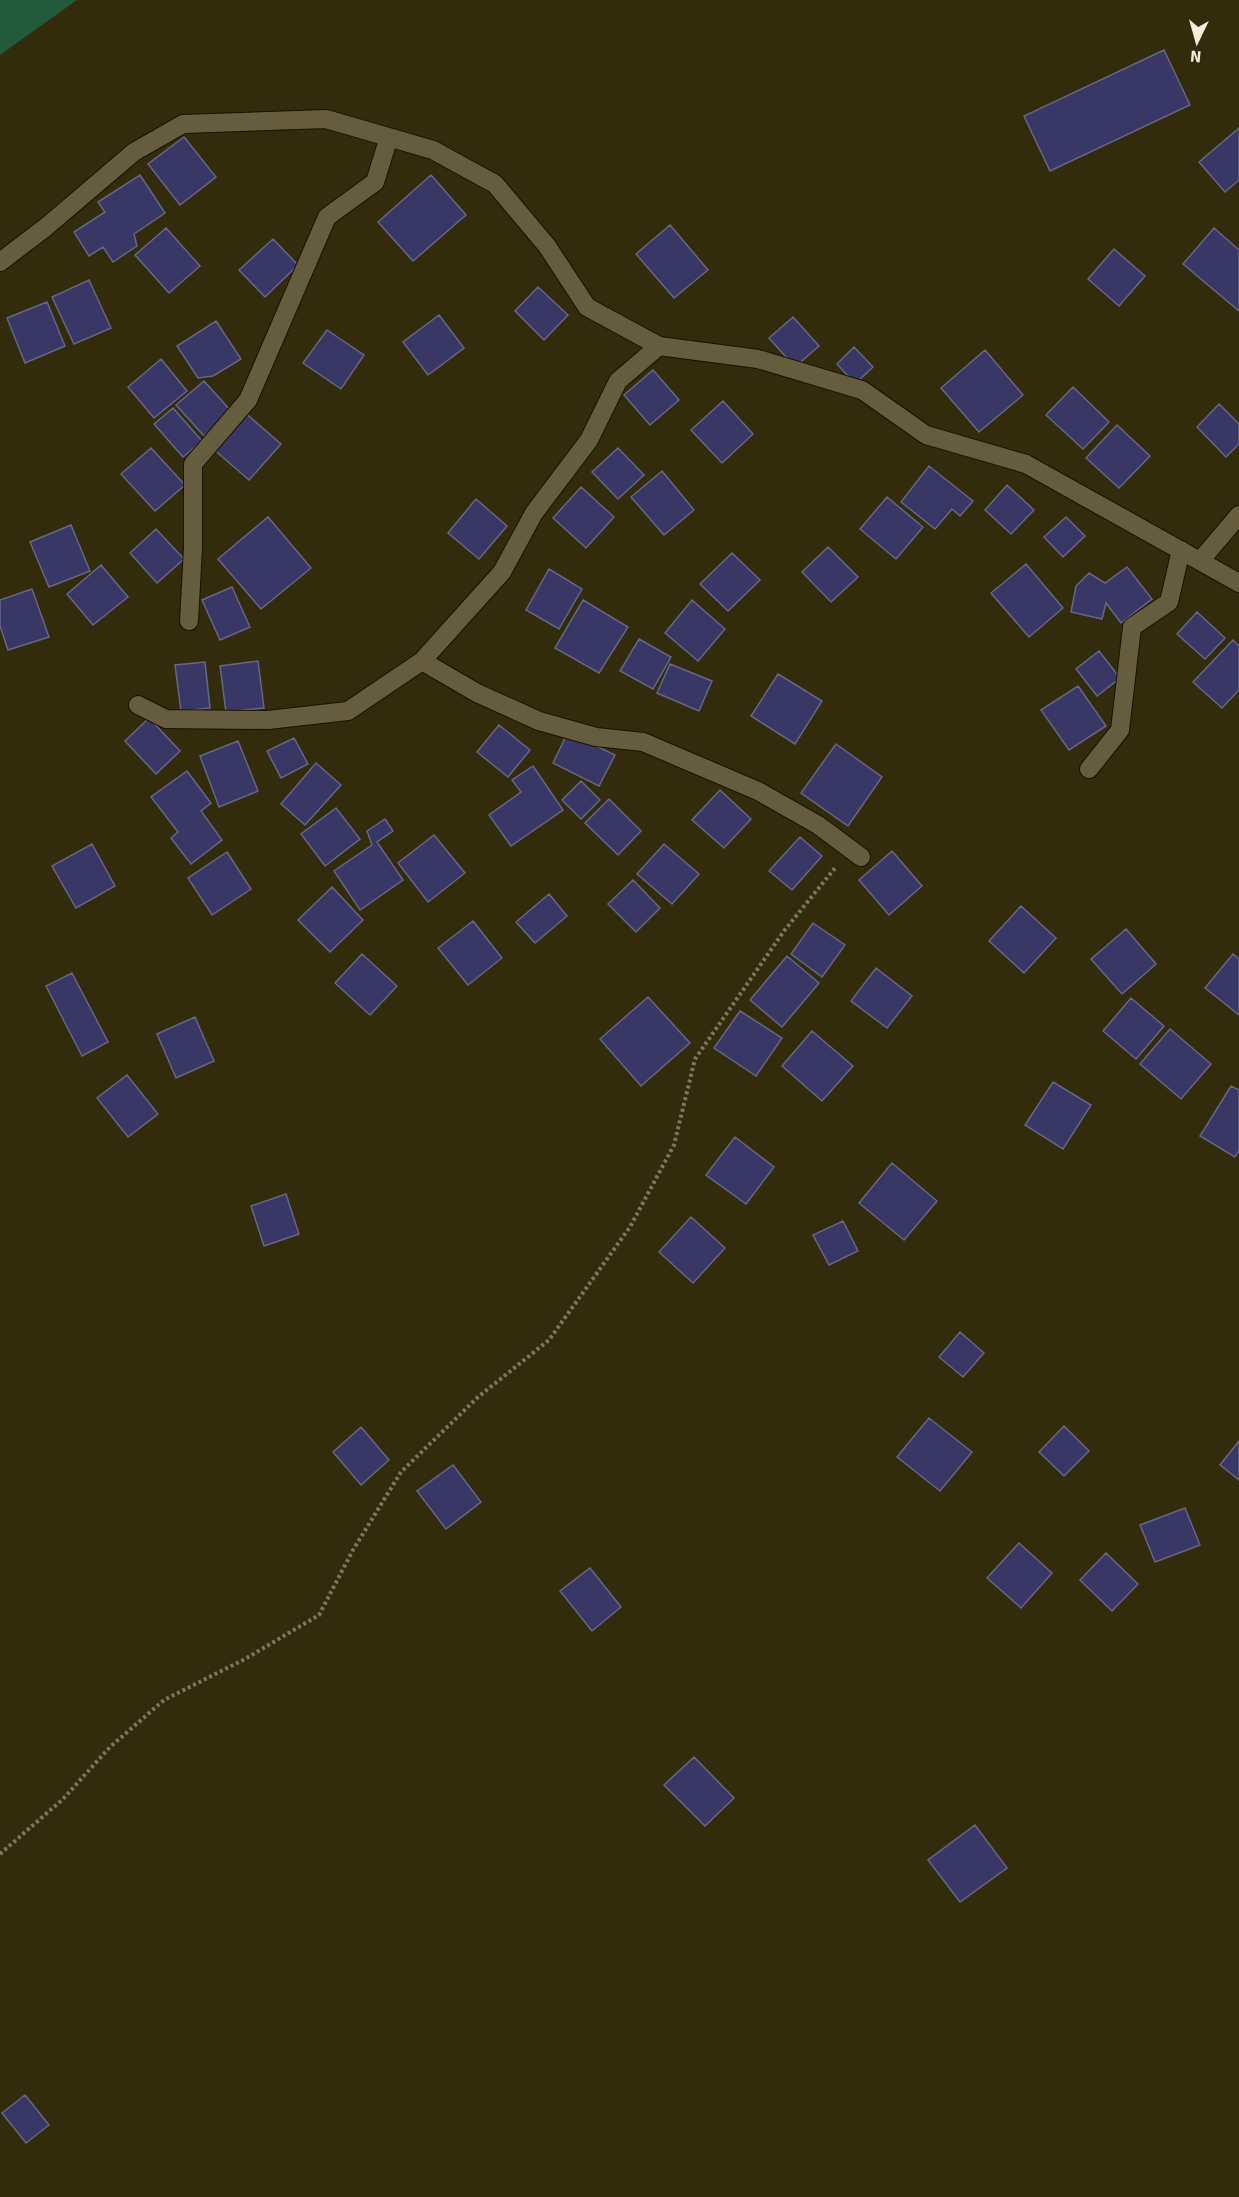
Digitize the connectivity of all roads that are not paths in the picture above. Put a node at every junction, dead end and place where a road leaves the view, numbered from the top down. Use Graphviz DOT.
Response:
graph roads {
  1 [pos="389,137"];
  2 [pos="0,262"];
  3 [pos="659,346"];
  4 [pos="1239,515"];
  5 [pos="1181,550"];
  6 [pos="1200,561"];
  7 [pos="1239,583"];
  8 [pos="189,621"];
  9 [pos="422,661"];
  10 [pos="138,705"];
  11 [pos="1089,769"];
  12 [pos="856,853"];
  1 -- 2 [label="street"];
  1 -- 3 [label="street"];
  1 -- 8 [label="street"];
  3 -- 5 [label="street"];
  3 -- 9 [label="street"];
  4 -- 6 [label="street"];
  5 -- 6 [label="street"];
  5 -- 11 [label="street"];
  6 -- 7 [label="street"];
  9 -- 10 [label="street"];
  9 -- 12 [label="street"];
}
